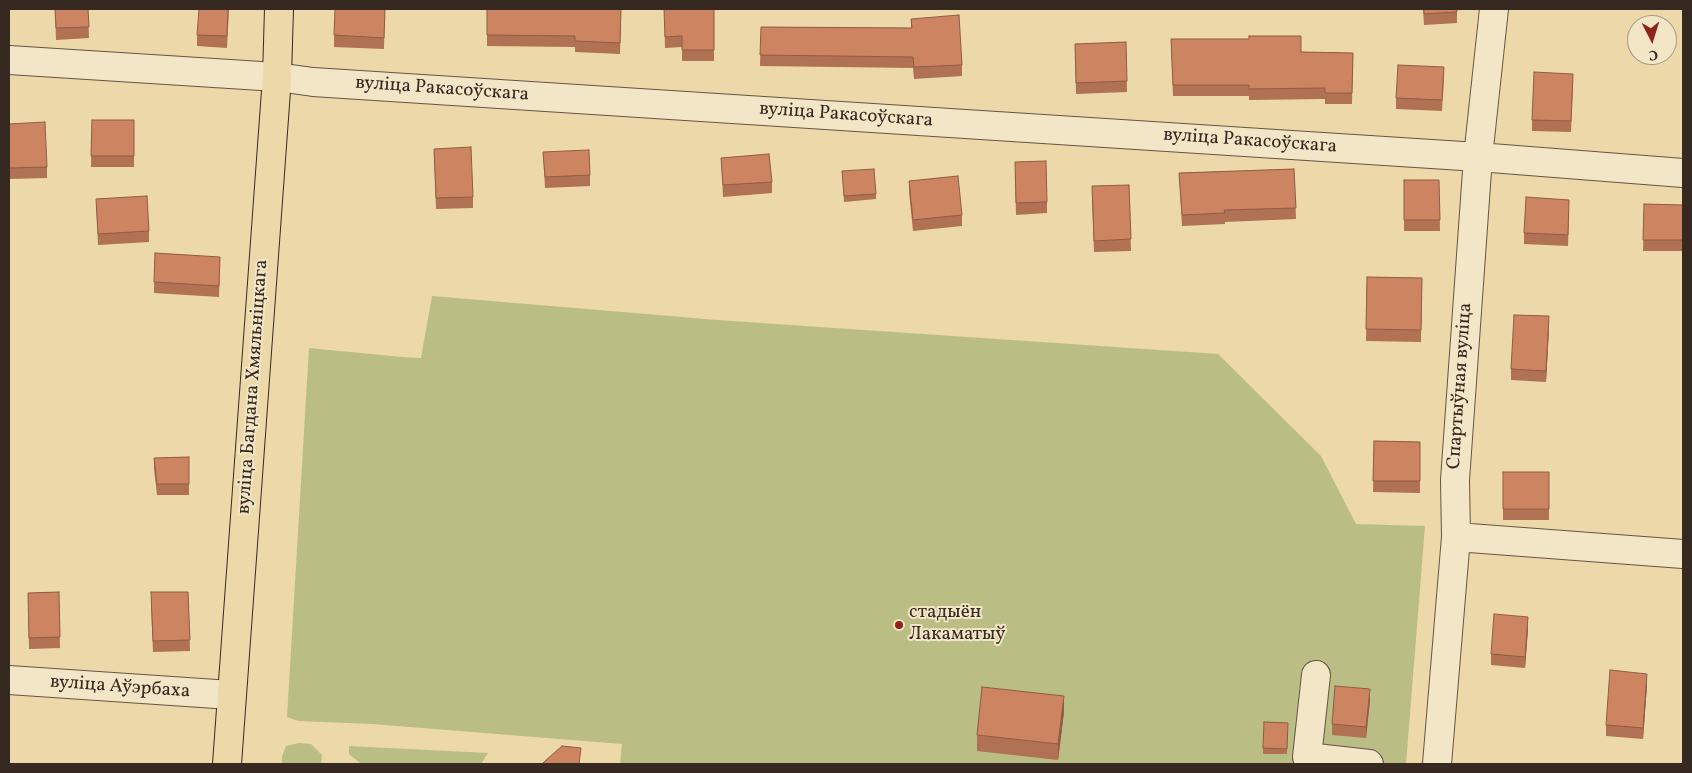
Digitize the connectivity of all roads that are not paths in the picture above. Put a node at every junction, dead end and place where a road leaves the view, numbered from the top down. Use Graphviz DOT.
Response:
graph roads {
  1 [pos="278,9"];
  2 [pos="1494,9"];
  3 [pos="9,60"];
  4 [pos="277,77"];
  5 [pos="1478,157"];
  6 [pos="1683,174"];
  7 [pos="1456,537"];
  8 [pos="1683,554"];
  9 [pos="1316,674"];
  10 [pos="9,680"];
  11 [pos="232,695"];
  12 [pos="227,764"];
  13 [pos="1369,764"];
  14 [pos="1437,764"];
  1 -- 4 [label="main road, вуліца Багдана Хмяльніцкага"];
  2 -- 5 [label="street, Спартыўная вуліца"];
  3 -- 4 [label="street, вуліца Ракасоўскага"];
  4 -- 5 [label="street, вуліца Ракасоўскага"];
  4 -- 11 [label="main road, вуліца Багдана Хмяльніцкага"];
  5 -- 6 [label="street, вуліца Ракасоўскага"];
  5 -- 7 [label="street, Спартыўная вуліца"];
  7 -- 8 [label="street"];
  7 -- 14 [label="street, Спартыўная вуліца"];
  9 -- 13 [label="street"];
  10 -- 11 [label="street, вуліца Аўэрбаха"];
  11 -- 12 [label="main road, вуліца Багдана Хмяльніцкага"];
}
